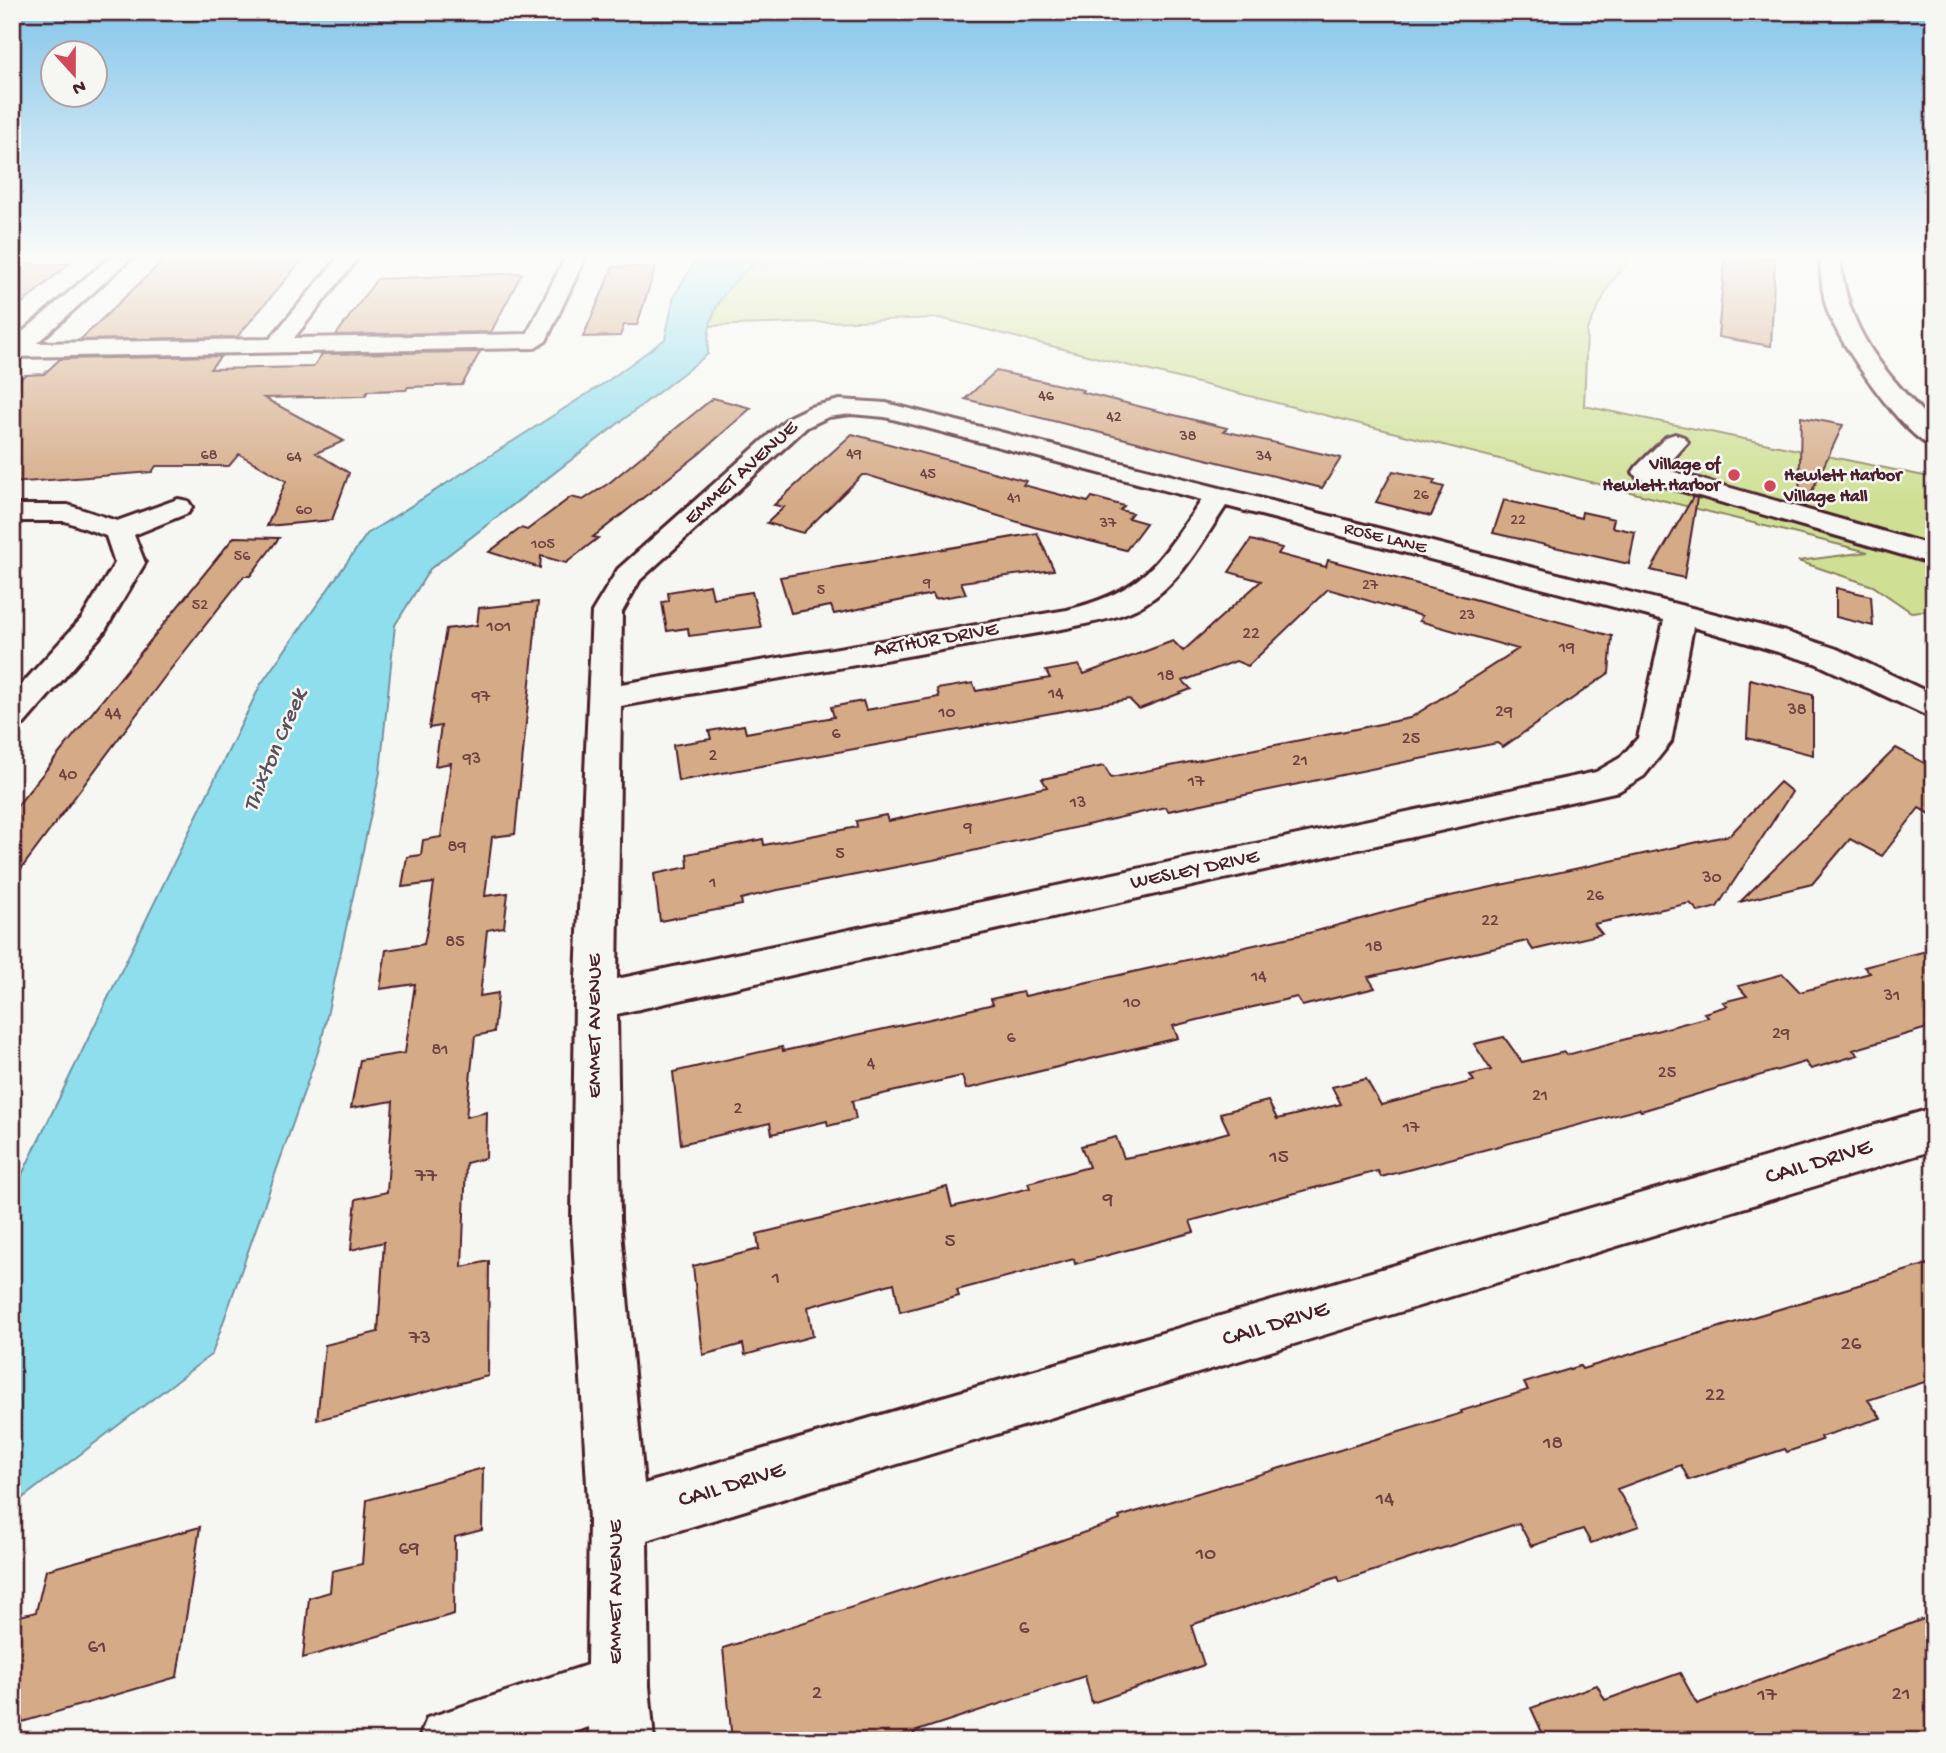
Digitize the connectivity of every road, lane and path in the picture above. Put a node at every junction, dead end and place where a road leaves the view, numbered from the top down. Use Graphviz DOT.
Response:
graph roads {
  1 [pos="281,340"];
  2 [pos="536,340"];
  3 [pos="1853,340"];
  4 [pos="276,346"];
  5 [pos="14,350"];
  6 [pos="826,408"];
  7 [pos="1934,439"];
  8 [pos="1675,442"];
  9 [pos="1219,496"];
  10 [pos="178,508"];
  11 [pos="12,513"];
  12 [pos="118,531"];
  13 [pos="1934,555"];
  14 [pos="1680,615"];
  15 [pos="605,698"];
  16 [pos="1934,708"];
  17 [pos="12,716"];
  18 [pos="596,1001"];
  19 [pos="1934,1129"];
  20 [pos="618,1520"];
  21 [pos="620,1714"];
  22 [pos="450,1741"];
  1 -- 4 [label="street"];
  2 -- 4 [label="street"];
  3 -- 7 [label="street"];
  4 -- 5 [label="street"];
  6 -- 9 [label="street, ROSE LANE"];
  6 -- 15 [label="street, EMMET AVENUE"];
  8 -- 13 [label="street"];
  9 -- 14 [label="street, ROSE LANE"];
  9 -- 15 [label="street, ARTHUR DRIVE"];
  10 -- 12 [label="street"];
  11 -- 12 [label="street"];
  12 -- 17 [label="street"];
  14 -- 16 [label="street, ROSE LANE"];
  14 -- 18 [label="street, WESLEY DRIVE"];
  15 -- 18 [label="street, EMMET AVENUE"];
  18 -- 20 [label="street, EMMET AVENUE"];
  19 -- 20 [label="street, CAIL DRIVE"];
  20 -- 21 [label="street, EMMET AVENUE"];
  21 -- 22 [label="street"];
}
